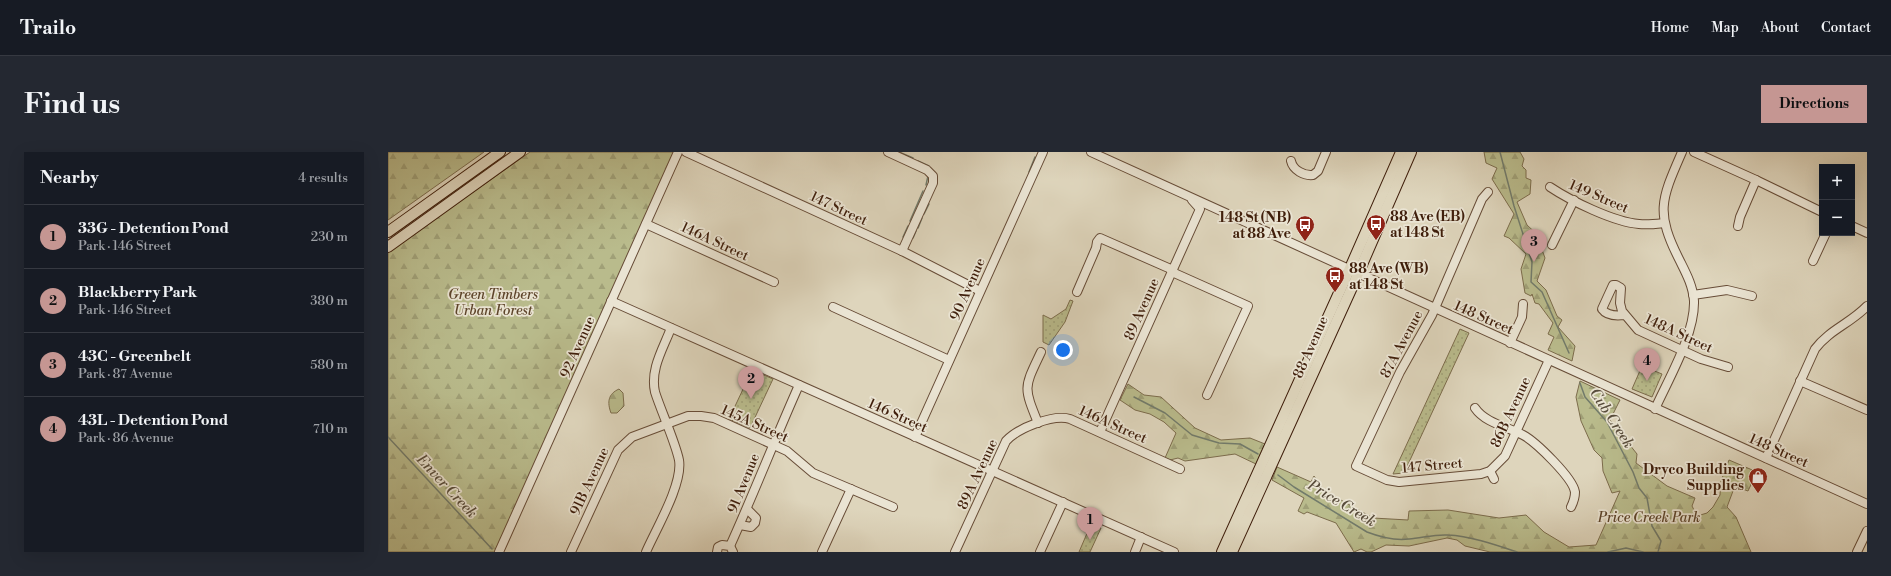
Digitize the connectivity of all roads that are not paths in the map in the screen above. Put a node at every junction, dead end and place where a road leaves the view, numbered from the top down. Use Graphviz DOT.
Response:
graph roads {
  1 [pos="500,152"];
  2 [pos="520,152"];
  3 [pos="678,152"];
  4 [pos="686,152"];
  5 [pos="888,152"];
  6 [pos="1043,152"];
  7 [pos="1091,152"];
  8 [pos="1326,152"];
  9 [pos="1401,152"];
  10 [pos="1411,152"];
  11 [pos="1682,152"];
  12 [pos="1694,152"];
  13 [pos="1291,161"];
  14 [pos="1756,180"];
  15 [pos="1550,187"];
  16 [pos="1488,192"];
  17 [pos="1190,197"];
  18 [pos="1574,200"];
  19 [pos="1819,211"];
  20 [pos="1664,223"];
  21 [pos="646,224"];
  22 [pos="1738,226"];
  23 [pos="1855,227"];
  24 [pos="388,232"];
  25 [pos="1867,232"];
  26 [pos="1825,236"];
  27 [pos="1552,245"];
  28 [pos="388,246"];
  29 [pos="902,251"];
  30 [pos="1813,261"];
  31 [pos="1172,271"];
  32 [pos="1354,271"];
  33 [pos="774,282"];
  34 [pos="980,291"];
  35 [pos="1076,292"];
  36 [pos="1693,295"];
  37 [pos="1752,296"];
  38 [pos="611,301"];
  39 [pos="1523,304"];
  40 [pos="1867,306"];
  41 [pos="833,307"];
  42 [pos="1434,308"];
  43 [pos="1624,315"];
  44 [pos="671,328"];
  45 [pos="1510,343"];
  46 [pos="1681,350"];
  47 [pos="1041,352"];
  48 [pos="949,360"];
  49 [pos="1548,360"];
  50 [pos="1728,366"];
  51 [pos="1800,380"];
  52 [pos="799,385"];
  53 [pos="1207,395"];
  54 [pos="1474,408"];
  55 [pos="1655,409"];
  56 [pos="1867,410"];
  57 [pos="1038,423"];
  58 [pos="666,425"];
  59 [pos="1100,432"];
  60 [pos="1516,432"];
  61 [pos="916,437"];
  62 [pos="772,445"];
  63 [pos="1766,458"];
  64 [pos="1356,466"];
  65 [pos="1180,469"];
  66 [pos="992,471"];
  67 [pos="1490,471"];
  68 [pos="1494,479"];
  69 [pos="851,489"];
  70 [pos="1063,502"];
  71 [pos="1867,504"];
  72 [pos="893,507"];
  73 [pos="1571,507"];
  74 [pos="747,509"];
  75 [pos="740,525"];
  76 [pos="1867,532"];
  77 [pos="1141,537"];
  78 [pos="731,549"];
  79 [pos="499,552"];
  80 [pos="571,552"];
  81 [pos="646,552"];
  82 [pos="717,552"];
  83 [pos="822,552"];
  84 [pos="955,552"];
  85 [pos="1040,552"];
  86 [pos="1135,552"];
  87 [pos="1174,552"];
  88 [pos="1222,552"];
  89 [pos="1232,552"];
  90 [pos="1857,552"];
  1 -- 24 [label="main road"];
  2 -- 28 [label="main road"];
  3 -- 21 [label="street, 92 Avenue"];
  4 -- 29 [label="street, 147 Street"];
  5 -- 29 [label="street"];
  6 -- 34 [label="street, 90 Avenue"];
  7 -- 17 [label="street, 148 Street"];
  8 -- 13 [label="street"];
  9 -- 32 [label="main road, 88 Avenue"];
  10 -- 32 [label="main road, 88 Avenue"];
  11 -- 20 [label="street"];
  12 -- 14 [label="street"];
  14 -- 19 [label="street"];
  14 -- 22 [label="street"];
  15 -- 18 [label="street, 149 Street"];
  16 -- 42 [label="street, 87A Avenue"];
  17 -- 31 [label="street, 89 Avenue"];
  17 -- 32 [label="street, 148 Street"];
  18 -- 20 [label="street, 149 Street"];
  18 -- 27 [label="street"];
  20 -- 36 [label="street"];
  21 -- 33 [label="street, 146A Street"];
  21 -- 38 [label="street, 92 Avenue"];
  23 -- 25 [label="street"];
  26 -- 30 [label="street"];
  29 -- 34 [label="street, 147 Street"];
  31 -- 35 [label="street"];
  31 -- 53 [label="street"];
  31 -- 59 [label="street, 89 Avenue"];
  32 -- 42 [label="street, 148 Street"];
  32 -- 88 [label="main road, 88 Avenue"];
  32 -- 89 [label="main road, 88 Avenue"];
  34 -- 48 [label="street, 90 Avenue"];
  36 -- 37 [label="street"];
  36 -- 46 [label="street"];
  38 -- 44 [label="street, 146 Street"];
  38 -- 79 [label="street, 92 Avenue"];
  39 -- 45 [label="street"];
  40 -- 51 [label="street"];
  41 -- 48 [label="street"];
  42 -- 45 [label="street, 148 Street"];
  42 -- 64 [label="street, 87A Avenue"];
  43 -- 46 [label="street, 148A Street"];
  44 -- 52 [label="street, 146 Street"];
  44 -- 58 [label="street"];
  45 -- 49 [label="street, 148 Street"];
  46 -- 50 [label="street, 148A Street"];
  46 -- 55 [label="street"];
  47 -- 57 [label="street"];
  48 -- 61 [label="street, 90 Avenue"];
  49 -- 55 [label="street, 148 Street"];
  49 -- 60 [label="street, 86B Avenue"];
  51 -- 56 [label="street"];
  51 -- 63 [label="street"];
  52 -- 61 [label="street, 146 Street"];
  52 -- 62 [label="street, 91 Avenue"];
  54 -- 60 [label="street"];
  55 -- 63 [label="street, 148 Street"];
  57 -- 59 [label="street, 146A Street"];
  57 -- 66 [label="street, 89A Avenue"];
  58 -- 62 [label="street, 145A Street"];
  58 -- 80 [label="street, 91B Avenue"];
  58 -- 81 [label="street"];
  59 -- 65 [label="street, 146A Street"];
  60 -- 67 [label="street, 86B Avenue"];
  60 -- 73 [label="street"];
  61 -- 66 [label="street, 146 Street"];
  62 -- 69 [label="street, 145A Street"];
  62 -- 74 [label="street, 91 Avenue"];
  63 -- 71 [label="street, 148 Street"];
  64 -- 67 [label="street, 147 Street"];
  66 -- 70 [label="street, 146 Street"];
  66 -- 84 [label="street, 89A Avenue"];
  67 -- 68 [label="street"];
  69 -- 72 [label="street, 145A Street"];
  69 -- 83 [label="street"];
  70 -- 77 [label="street, 146 Street"];
  70 -- 85 [label="street"];
  74 -- 75 [label="street, 91 Avenue"];
  74 -- 75 [label="street"];
  75 -- 78 [label="street, 91 Avenue"];
  76 -- 90 [label="street"];
  77 -- 86 [label="street"];
  77 -- 87 [label="street, 146 Street"];
  78 -- 82 [label="street, 91 Avenue"];
}
